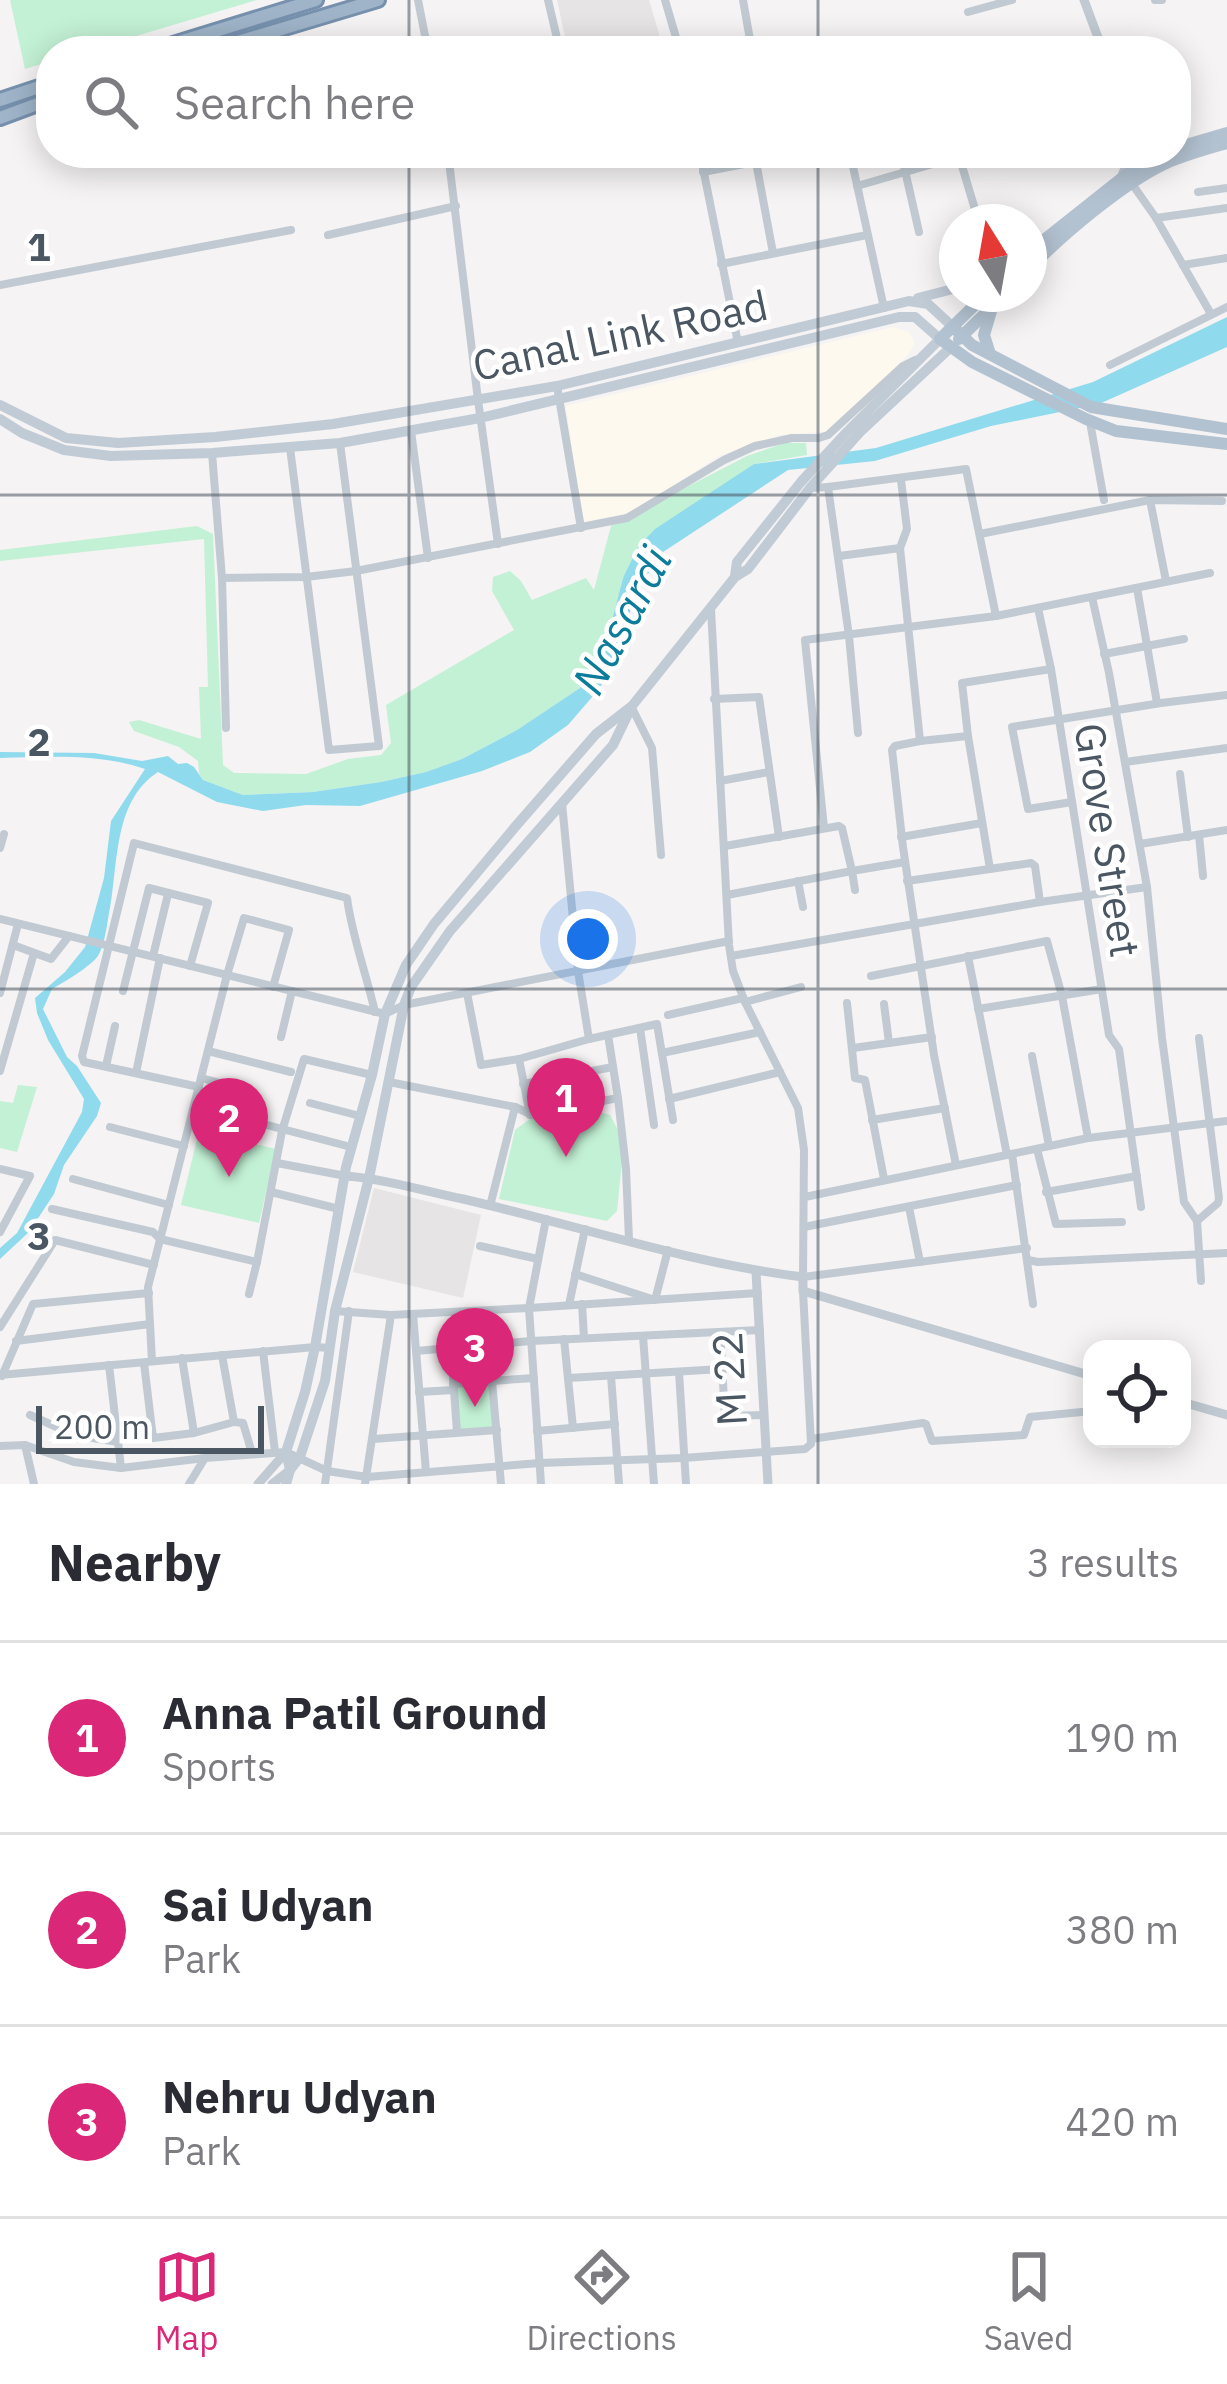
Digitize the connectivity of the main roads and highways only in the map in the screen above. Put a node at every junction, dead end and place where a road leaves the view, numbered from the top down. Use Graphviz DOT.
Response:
graph roads {
  1 [pos="316,0"];
  2 [pos="378,0"];
  3 [pos="199,36"];
  4 [pos="258,36"];
  5 [pos="36,88"];
  6 [pos="0,100"];
  7 [pos="36,105"];
  8 [pos="0,118"];
  9 [pos="1227,133"];
  10 [pos="1227,143"];
  11 [pos="1191,144"];
  12 [pos="1191,154"];
  13 [pos="1135,168"];
  14 [pos="1135,168"];
  15 [pos="1126,180"];
  16 [pos="1047,239"];
  17 [pos="1047,252"];
  18 [pos="939,293"];
  19 [pos="909,301"];
  20 [pos="979,312"];
  21 [pos="990,312"];
  22 [pos="958,331"];
  23 [pos="945,343"];
  24 [pos="990,355"];
  25 [pos="1041,390"];
  26 [pos="558,393"];
  27 [pos="0,405"];
  28 [pos="1086,414"];
  29 [pos="0,419"];
  30 [pos="1227,429"];
  31 [pos="1227,444"];
  32 [pos="815,484"];
  33 [pos="632,706"];
  34 [pos="290,1470"];
  35 [pos="286,1484"];
  1 -- 3 [label="highway"];
  2 -- 4 [label="highway"];
  5 -- 6 [label="highway"];
  7 -- 8 [label="highway"];
  9 -- 11 [label="main road"];
  10 -- 12 [label="main road"];
  13 -- 15 [label="main road"];
  14 -- 15 [label="main road"];
  15 -- 16 [label="main road"];
  15 -- 17 [label="main road"];
  18 -- 19 [label="main road"];
  19 -- 22 [label="main road, Canal Link Road"];
  19 -- 26 [label="main road, Canal Link Road"];
  20 -- 22 [label="main road"];
  21 -- 24 [label="main road"];
  22 -- 23 [label="main road"];
  22 -- 24 [label="main road, Canal Link Road"];
  23 -- 25 [label="main road, Canal Link Road"];
  23 -- 26 [label="main road, Canal Link Road"];
  23 -- 32 [label="main road"];
  23 -- 32 [label="main road"];
  24 -- 25 [label="main road, Canal Link Road"];
  25 -- 28 [label="main road, Canal Link Road"];
  26 -- 27 [label="main road, Canal Link Road"];
  26 -- 29 [label="main road, Canal Link Road"];
  28 -- 30 [label="main road, Canal Link Road"];
  28 -- 31 [label="main road, Canal Link Road"];
  32 -- 33 [label="main road"];
  33 -- 34 [label="main road"];
  33 -- 34 [label="main road"];
  34 -- 35 [label="main road"];
}
